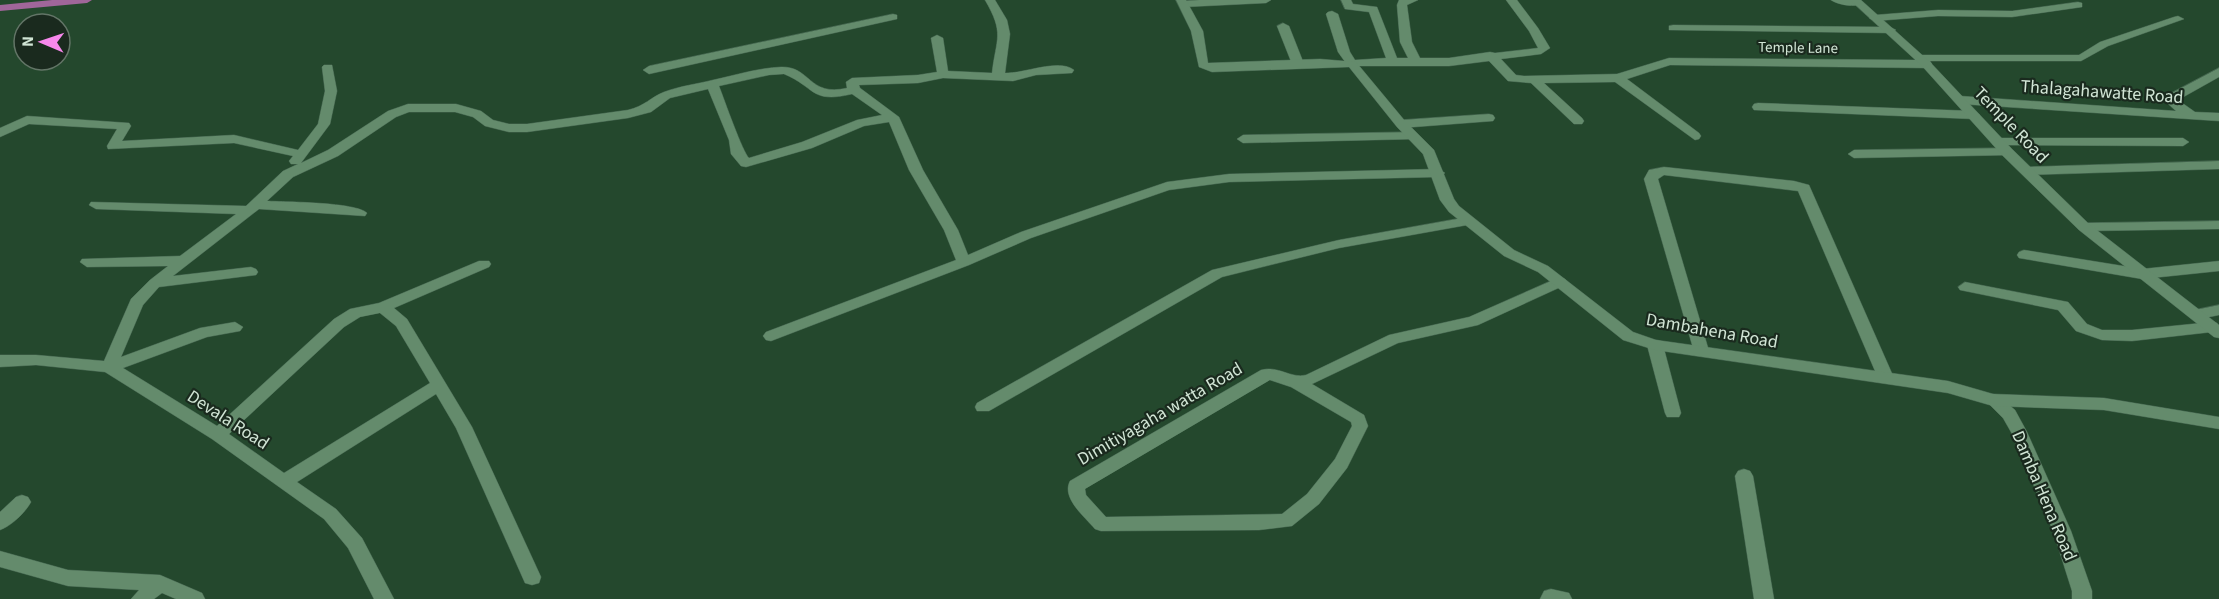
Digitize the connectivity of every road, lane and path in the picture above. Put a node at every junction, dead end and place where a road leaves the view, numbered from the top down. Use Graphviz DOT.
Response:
graph roads {
  1 [pos="990,0"];
  2 [pos="1266,0"];
  3 [pos="1346,0"];
  4 [pos="1413,0"];
  5 [pos="1511,0"];
  6 [pos="1836,0"];
  7 [pos="1857,1"];
  8 [pos="1182,2"];
  9 [pos="2078,5"];
  10 [pos="1332,14"];
  11 [pos="893,17"];
  12 [pos="1875,18"];
  13 [pos="2178,19"];
  14 [pos="1283,26"];
  15 [pos="1673,28"];
  16 [pos="1890,30"];
  17 [pos="937,38"];
  18 [pos="1490,56"];
  19 [pos="1393,61"];
  20 [pos="1416,61"];
  21 [pos="1923,61"];
  22 [pos="1298,64"];
  23 [pos="1352,64"];
  24 [pos="328,67"];
  25 [pos="649,70"];
  26 [pos="1068,70"];
  27 [pos="2219,72"];
  28 [pos="943,74"];
  29 [pos="1002,77"];
  30 [pos="1618,78"];
  31 [pos="1534,80"];
  32 [pos="712,85"];
  33 [pos="854,90"];
  34 [pos="1960,100"];
  35 [pos="1758,107"];
  36 [pos="1974,115"];
  37 [pos="2193,116"];
  38 [pos="893,117"];
  39 [pos="2219,117"];
  40 [pos="1489,118"];
  41 [pos="1578,122"];
  42 [pos="1401,124"];
  43 [pos="0,133"];
  44 [pos="1413,136"];
  45 [pos="1695,136"];
  46 [pos="1243,139"];
  47 [pos="1998,142"];
  48 [pos="2183,142"];
  49 [pos="2007,152"];
  50 [pos="299,154"];
  51 [pos="1854,154"];
  52 [pos="2219,165"];
  53 [pos="2028,171"];
  54 [pos="1438,173"];
  55 [pos="288,174"];
  56 [pos="96,205"];
  57 [pos="254,207"];
  58 [pos="360,213"];
  59 [pos="1468,221"];
  60 [pos="2219,225"];
  61 [pos="2084,227"];
  62 [pos="2024,255"];
  63 [pos="185,261"];
  64 [pos="87,262"];
  65 [pos="964,262"];
  66 [pos="484,264"];
  67 [pos="2219,266"];
  68 [pos="251,272"];
  69 [pos="2142,274"];
  70 [pos="1560,282"];
  71 [pos="155,283"];
  72 [pos="1965,287"];
  73 [pos="383,307"];
  74 [pos="2219,310"];
  75 [pos="2195,315"];
  76 [pos="235,327"];
  77 [pos="2215,330"];
  78 [pos="771,336"];
  79 [pos="1655,345"];
  80 [pos="1701,351"];
  81 [pos="0,361"];
  82 [pos="109,367"];
  83 [pos="1886,378"];
  84 [pos="1297,383"];
  85 [pos="439,385"];
  86 [pos="1993,400"];
  87 [pos="983,406"];
  88 [pos="1673,413"];
  89 [pos="2219,423"];
  90 [pos="218,435"];
  91 [pos="1744,476"];
  92 [pos="285,481"];
  93 [pos="22,502"];
  94 [pos="0,523"];
  95 [pos="0,559"];
  96 [pos="532,577"];
  97 [pos="160,583"];
  98 [pos="141,599"];
  99 [pos="195,599"];
  100 [pos="384,599"];
  101 [pos="1550,599"];
  102 [pos="1562,599"];
  103 [pos="1764,599"];
  104 [pos="2082,599"];
  1 -- 29 [label="street"];
  2 -- 8 [label="street"];
  3 -- 19 [label="street"];
  4 -- 20 [label="street"];
  5 -- 18 [label="street"];
  6 -- 7 [label="street"];
  7 -- 12 [label="street, Temple Road"];
  8 -- 22 [label="street"];
  9 -- 12 [label="street"];
  10 -- 23 [label="street, Dambahena Road"];
  11 -- 25 [label="street"];
  12 -- 16 [label="street, Temple Road"];
  13 -- 21 [label="street, Thalagahawatte Road"];
  14 -- 22 [label="street"];
  15 -- 16 [label="street"];
  16 -- 21 [label="street, Temple Road"];
  17 -- 28 [label="street"];
  18 -- 20 [label="street"];
  18 -- 31 [label="street"];
  19 -- 20 [label="street"];
  19 -- 23 [label="street"];
  21 -- 30 [label="street, Temple Lane"];
  21 -- 34 [label="street, Temple Road"];
  22 -- 23 [label="street"];
  23 -- 42 [label="street, Dambahena Road"];
  24 -- 50 [label="street"];
  26 -- 29 [label="street"];
  27 -- 37 [label="street, Thalagahawatte Road"];
  28 -- 29 [label="street"];
  28 -- 33 [label="street"];
  30 -- 31 [label="street, Temple Lane"];
  30 -- 45 [label="street"];
  31 -- 41 [label="street"];
  32 -- 33 [label="street"];
  32 -- 38 [label="street"];
  32 -- 55 [label="street"];
  33 -- 38 [label="street"];
  34 -- 36 [label="street, Temple Road"];
  34 -- 37 [label="street, Thalagahawatte Road"];
  35 -- 36 [label="street"];
  36 -- 47 [label="street, Temple Road"];
  37 -- 39 [label="street"];
  38 -- 65 [label="street"];
  40 -- 42 [label="street"];
  42 -- 44 [label="street, Dambahena Road"];
  43 -- 50 [label="street"];
  44 -- 46 [label="street"];
  44 -- 54 [label="street, Dambahena Road"];
  47 -- 48 [label="street"];
  47 -- 49 [label="street, Temple Road"];
  49 -- 51 [label="street"];
  49 -- 53 [label="street, Temple Road"];
  50 -- 55 [label="street"];
  52 -- 53 [label="street"];
  53 -- 61 [label="street, Temple Road"];
  54 -- 59 [label="street, Dambahena Road"];
  54 -- 65 [label="street"];
  55 -- 57 [label="street"];
  56 -- 57 [label="street"];
  57 -- 58 [label="street"];
  57 -- 63 [label="street"];
  59 -- 70 [label="street, Dambahena Road"];
  59 -- 87 [label="street"];
  60 -- 61 [label="street"];
  61 -- 69 [label="street, Temple Road"];
  62 -- 69 [label="street, Temple Road"];
  63 -- 64 [label="street"];
  63 -- 71 [label="street"];
  65 -- 78 [label="street"];
  66 -- 73 [label="street"];
  67 -- 69 [label="street"];
  68 -- 71 [label="street"];
  69 -- 75 [label="street, Temple Road"];
  70 -- 79 [label="street, Dambahena Road"];
  70 -- 84 [label="street"];
  71 -- 82 [label="street"];
  72 -- 77 [label="street"];
  73 -- 85 [label="street"];
  73 -- 90 [label="street"];
  74 -- 75 [label="street"];
  75 -- 77 [label="street, Temple Road"];
  76 -- 82 [label="street"];
  79 -- 80 [label="street, Dambahena Road"];
  79 -- 88 [label="street"];
  80 -- 83 [label="street, Dambahena Road"];
  80 -- 83 [label="street"];
  81 -- 82 [label="street, Devala Road"];
  82 -- 90 [label="street, Devala Road"];
  83 -- 86 [label="street, Dambahena Road"];
  84 -- 84 [label="street, Dimitiyagaha watta Road"];
  85 -- 92 [label="street"];
  85 -- 96 [label="street"];
  86 -- 89 [label="street, Dambahena Road"];
  86 -- 104 [label="street, Damba Hena Road"];
  90 -- 92 [label="street, Devala Road"];
  91 -- 103 [label="street"];
  92 -- 100 [label="street, Devala Road"];
  93 -- 94 [label="street"];
  95 -- 97 [label="street"];
  97 -- 98 [label="street"];
  97 -- 99 [label="street"];
  101 -- 102 [label="street"];
}
